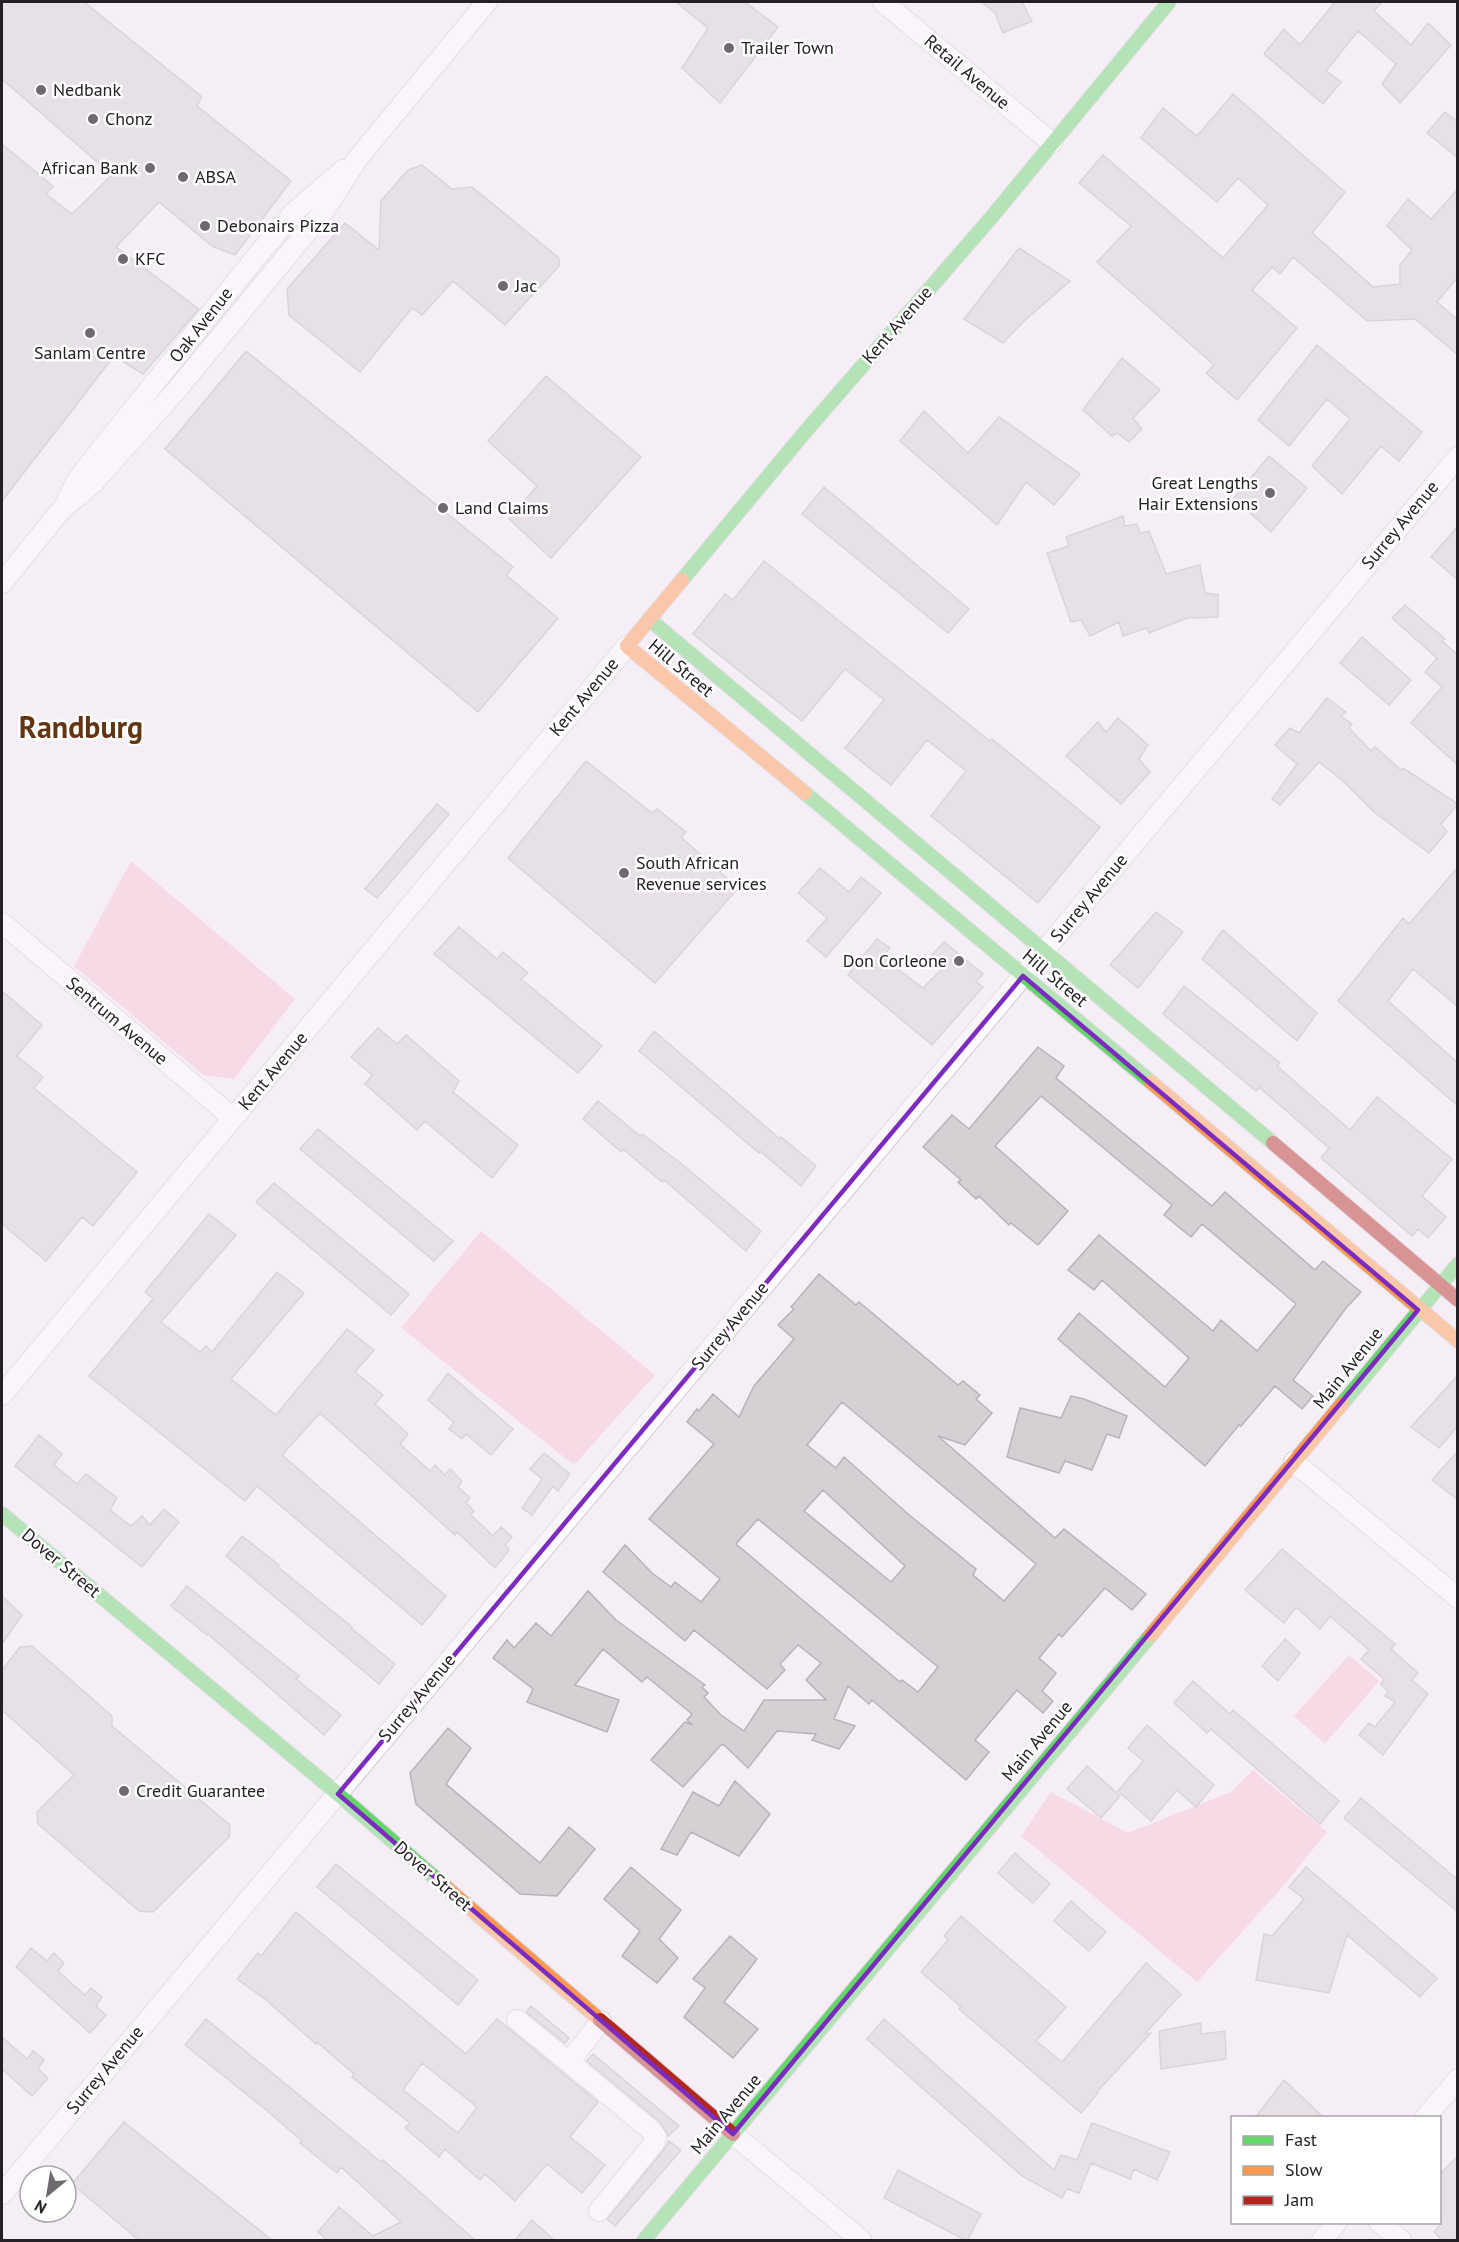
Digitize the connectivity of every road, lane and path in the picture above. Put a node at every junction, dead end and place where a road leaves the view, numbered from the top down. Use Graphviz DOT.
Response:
graph roads {
  1 [pos="487,2"];
  2 [pos="883,2"];
  3 [pos="1169,2"];
  4 [pos="1052,143"];
  5 [pos="1458,457"];
  6 [pos="2,583"];
  7 [pos="649,619"];
  8 [pos="627,646"];
  9 [pos="2,923"];
  10 [pos="1044,951"];
  11 [pos="1023,976"];
  12 [pos="233,1118"];
  13 [pos="1458,1264"];
  14 [pos="1440,1286"];
  15 [pos="1458,1300"];
  16 [pos="1418,1310"];
  17 [pos="1458,1341"];
  18 [pos="2,1395"];
  19 [pos="1294,1462"];
  20 [pos="2,1514"];
  21 [pos="1458,1598"];
  22 [pos="338,1794"];
  23 [pos="517,2020"];
  24 [pos="602,2021"];
  25 [pos="569,2062"];
  26 [pos="1458,2079"];
  27 [pos="1427,2116"];
  28 [pos="733,2134"];
  29 [pos="2,2194"];
  30 [pos="599,2211"];
  31 [pos="1336,2224"];
  32 [pos="1380,2224"];
  33 [pos="644,2241"];
  34 [pos="861,2241"];
  35 [pos="1322,2241"];
  36 [pos="1401,2241"];
  1 -- 6 [label="street, Oak Avenue"];
  2 -- 4 [label="street, Retail Avenue"];
  3 -- 4 [label="main road, Kent Avenue"];
  4 -- 7 [label="main road, Kent Avenue"];
  5 -- 10 [label="street, Surrey Avenue"];
  7 -- 8 [label="main road, Kent Avenue"];
  7 -- 10 [label="main road, Hill Street"];
  8 -- 11 [label="main road, Hill Street"];
  8 -- 12 [label="street, Kent Avenue"];
  9 -- 12 [label="street, Sentrum Avenue"];
  10 -- 11 [label="street, Surrey Avenue"];
  10 -- 14 [label="main road, Hill Street"];
  11 -- 16 [label="main road, Hill Street"];
  11 -- 22 [label="street, Surrey Avenue"];
  12 -- 18 [label="street, Kent Avenue"];
  13 -- 14 [label="main road, Main Avenue"];
  14 -- 15 [label="main road, Hill Street"];
  14 -- 16 [label="main road, Main Avenue"];
  16 -- 17 [label="main road, Hill Street"];
  16 -- 19 [label="main road, Main Avenue"];
  19 -- 21 [label="street"];
  19 -- 28 [label="main road, Main Avenue"];
  20 -- 22 [label="main road, Dover Street"];
  22 -- 24 [label="main road, Dover Street"];
  22 -- 29 [label="street, Surrey Avenue"];
  23 -- 25 [label="street"];
  24 -- 25 [label="street"];
  24 -- 28 [label="main road, Dover Street"];
  25 -- 30 [label="street"];
  26 -- 27 [label="street"];
  28 -- 33 [label="main road, Main Avenue"];
  28 -- 34 [label="street, Dover Street"];
  31 -- 35 [label="street"];
  32 -- 36 [label="street"];
}
